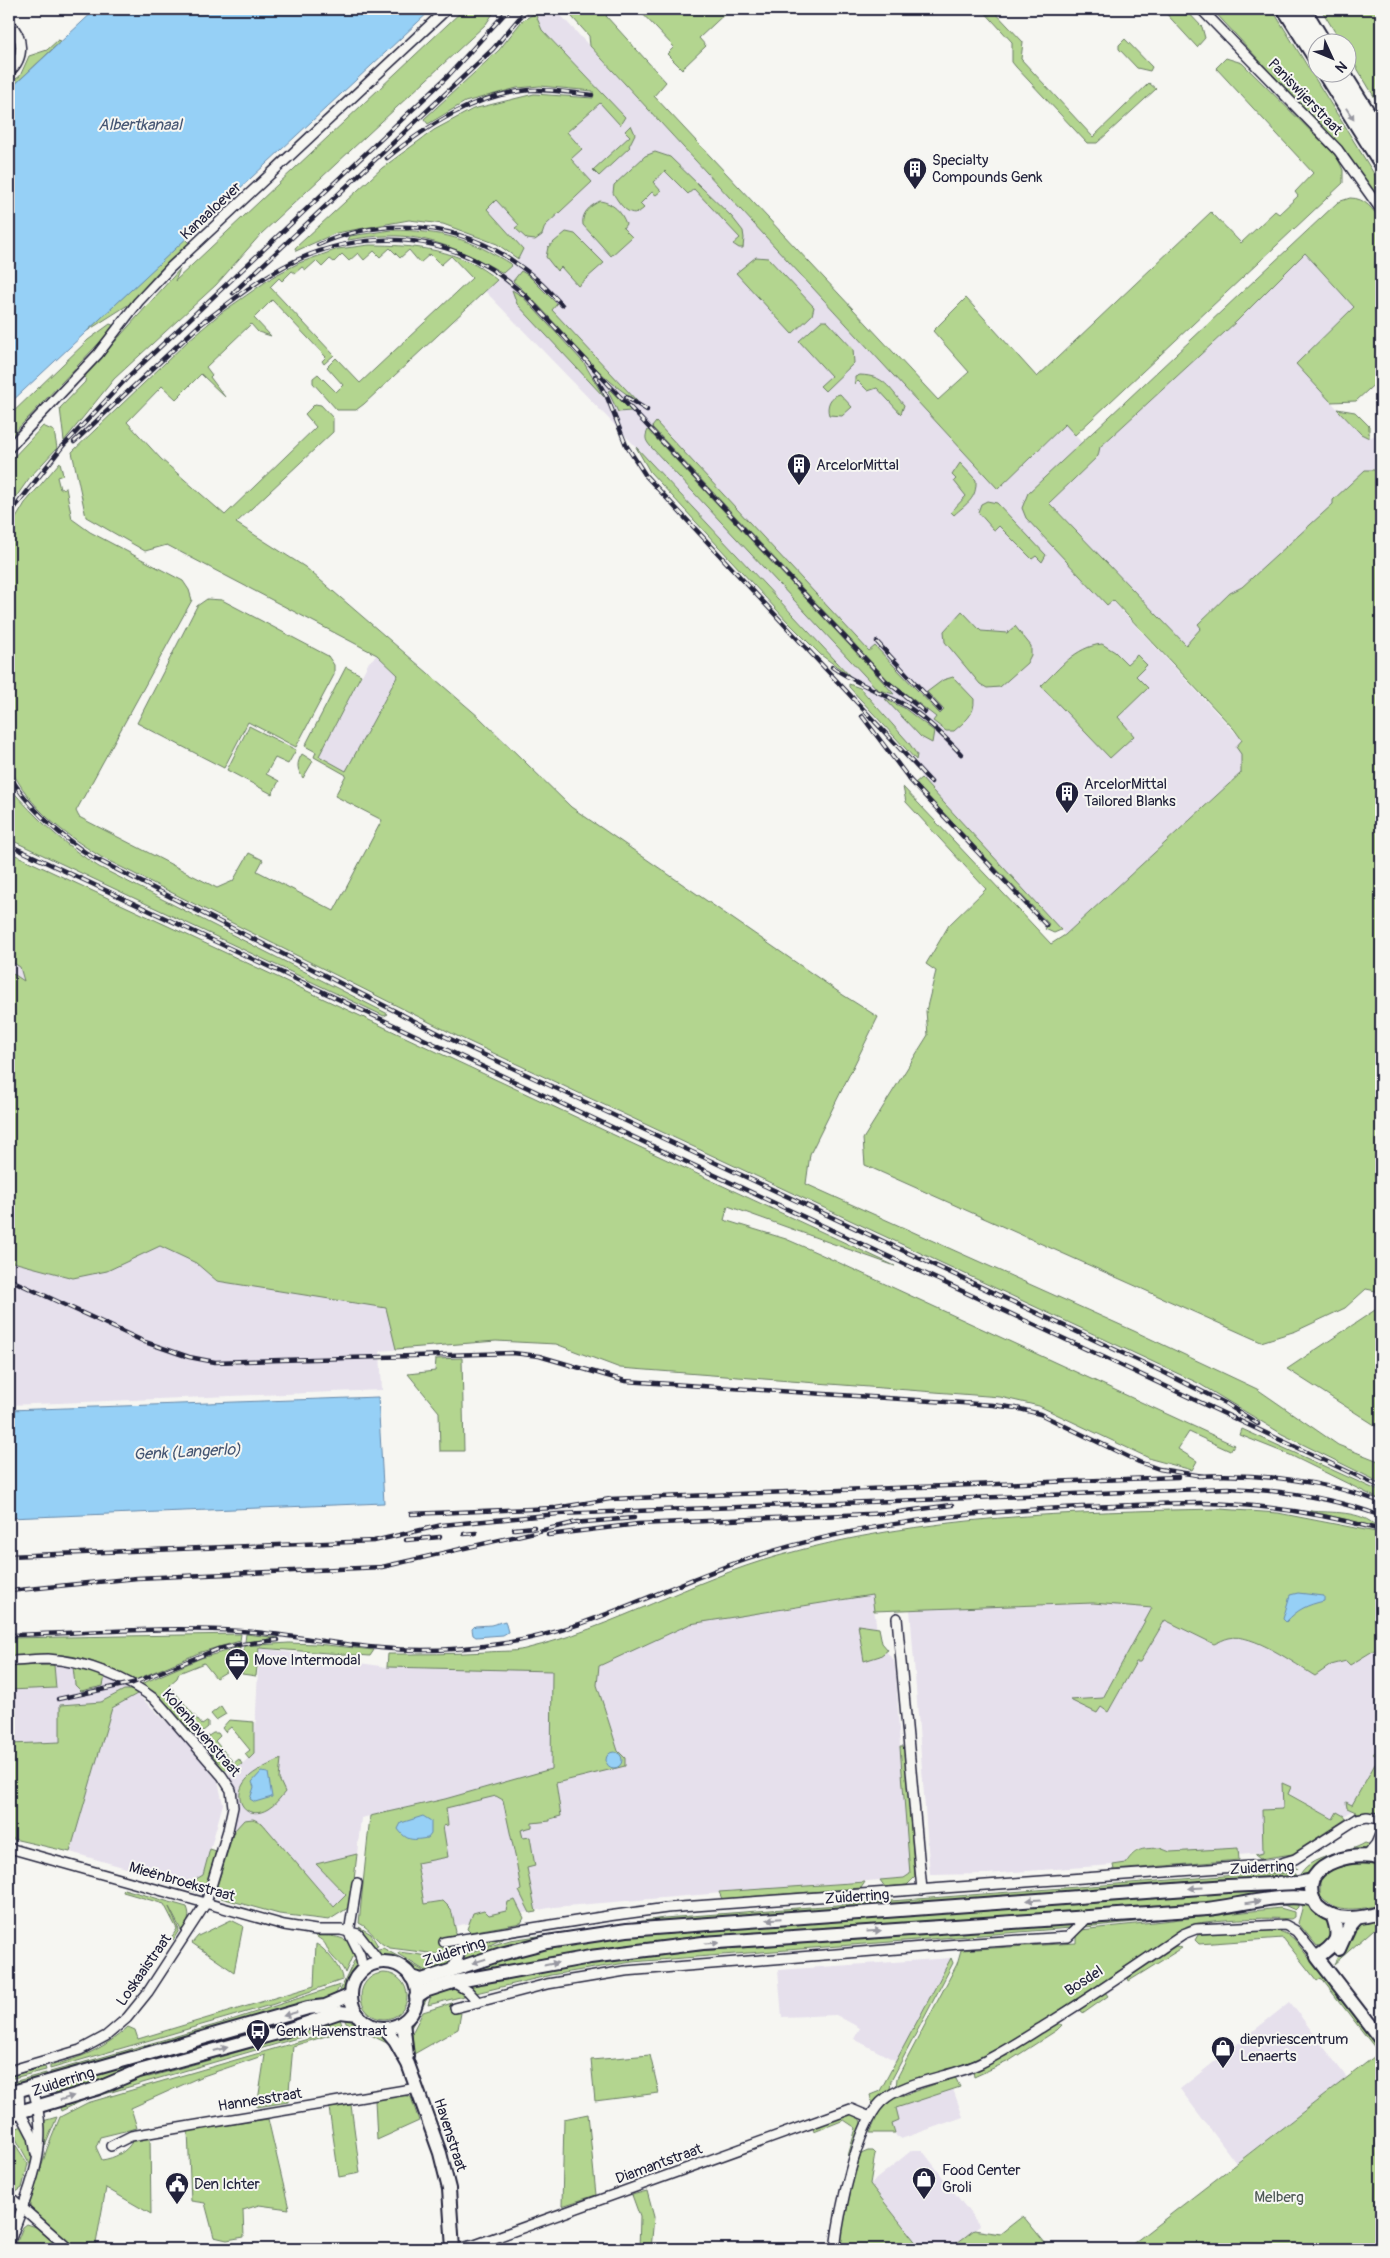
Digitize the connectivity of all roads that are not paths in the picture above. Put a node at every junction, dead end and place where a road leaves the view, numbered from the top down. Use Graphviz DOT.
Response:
graph roads {
  1 [pos="447,9"];
  2 [pos="1201,9"];
  3 [pos="1286,9"];
  4 [pos="1302,9"];
  5 [pos="9,23"];
  6 [pos="1316,32"];
  7 [pos="1308,44"];
  8 [pos="9,72"];
  9 [pos="1331,82"];
  10 [pos="1347,82"];
  11 [pos="1381,136"];
  12 [pos="1381,161"];
  13 [pos="1381,210"];
  14 [pos="9,448"];
  15 [pos="897,1618"];
  16 [pos="9,1661"];
  17 [pos="1381,1819"];
  18 [pos="1381,1832"];
  19 [pos="9,1848"];
  20 [pos="1366,1856"];
  21 [pos="1381,1859"];
  22 [pos="1312,1880"];
  23 [pos="357,1883"];
  24 [pos="922,1890"];
  25 [pos="1314,1900"];
  26 [pos="206,1903"];
  27 [pos="1381,1912"];
  28 [pos="1332,1915"];
  29 [pos="1089,1916"];
  30 [pos="1357,1918"];
  31 [pos="349,1933"];
  32 [pos="465,1940"];
  33 [pos="444,1942"];
  34 [pos="380,1962"];
  35 [pos="1320,1962"];
  36 [pos="363,1970"];
  37 [pos="411,1977"];
  38 [pos="451,1977"];
  39 [pos="351,1995"];
  40 [pos="416,1997"];
  41 [pos="478,2002"];
  42 [pos="455,2008"];
  43 [pos="357,2014"];
  44 [pos="403,2022"];
  45 [pos="384,2028"];
  46 [pos="1381,2040"];
  47 [pos="408,2064"];
  48 [pos="9,2071"];
  49 [pos="32,2087"];
  50 [pos="417,2088"];
  51 [pos="14,2092"];
  52 [pos="39,2106"];
  53 [pos="14,2114"];
  54 [pos="870,2117"];
  55 [pos="110,2146"];
  56 [pos="37,2160"];
  57 [pos="9,2196"];
  58 [pos="21,2208"];
  59 [pos="9,2244"];
  60 [pos="69,2249"];
  61 [pos="454,2249"];
  62 [pos="835,2249"];
  1 -- 14 [label="street, Kanaaloever"];
  2 -- 13 [label="street, Paniswijerstraat"];
  3 -- 7 [label="highway"];
  4 -- 6 [label="highway"];
  5 -- 8 [label="street"];
  9 -- 12 [label="highway, one-way"];
  10 -- 11 [label="highway"];
  15 -- 24 [label="street"];
  16 -- 26 [label="street, Kolenhavenstraat"];
  17 -- 24 [label="street, Zuiderring"];
  18 -- 20 [label="street"];
  19 -- 26 [label="street, Mieënbroekstraat"];
  20 -- 21 [label="main road, Zuiderring"];
  20 -- 22 [label="main road, Zuiderring"];
  22 -- 25 [label="main road, Zuiderring"];
  22 -- 38 [label="main road, Zuiderring, one-way"];
  23 -- 31 [label="street"];
  24 -- 32 [label="street, Zuiderring"];
  25 -- 28 [label="main road"];
  29 -- 25 [label="main road, Zuiderring, one-way"];
  26 -- 31 [label="street, Mieënbroekstraat"];
  26 -- 48 [label="street, Loskaaistraat"];
  27 -- 30 [label="main road"];
  28 -- 30 [label="main road"];
  28 -- 35 [label="main road"];
  38 -- 29 [label="main road, Zuiderring, one-way"];
  29 -- 41 [label="street"];
  30 -- 35 [label="main road"];
  31 -- 34 [label="street"];
  31 -- 36 [label="street"];
  32 -- 33 [label="street, Zuiderring"];
  32 -- 38 [label="street"];
  34 -- 36 [label="main road"];
  34 -- 37 [label="main road"];
  35 -- 46 [label="main road"];
  35 -- 54 [label="street, Bosdel"];
  36 -- 39 [label="main road"];
  37 -- 38 [label="main road, Zuiderring"];
  37 -- 40 [label="main road"];
  38 -- 40 [label="main road, Zuiderring"];
  38 -- 41 [label="street"];
  39 -- 43 [label="main road"];
  39 -- 49 [label="main road, Zuiderring, one-way"];
  40 -- 44 [label="main road"];
  41 -- 42 [label="street"];
  43 -- 45 [label="main road"];
  52 -- 43 [label="main road, Zuiderring, one-way"];
  44 -- 45 [label="main road"];
  44 -- 47 [label="main road, Havenstraat"];
  45 -- 47 [label="main road, Havenstraat"];
  47 -- 50 [label="main road, Havenstraat"];
  49 -- 51 [label="main road, Zuiderring"];
  49 -- 52 [label="street"];
  50 -- 55 [label="street, Hannesstraat"];
  50 -- 61 [label="main road, Havenstraat"];
  51 -- 53 [label="street"];
  52 -- 53 [label="main road, Zuiderring"];
  52 -- 56 [label="street"];
  53 -- 56 [label="street"];
  54 -- 61 [label="street, Diamantstraat"];
  54 -- 62 [label="street"];
  56 -- 58 [label="street"];
  57 -- 58 [label="street"];
  58 -- 59 [label="street"];
  58 -- 60 [label="street"];
}
